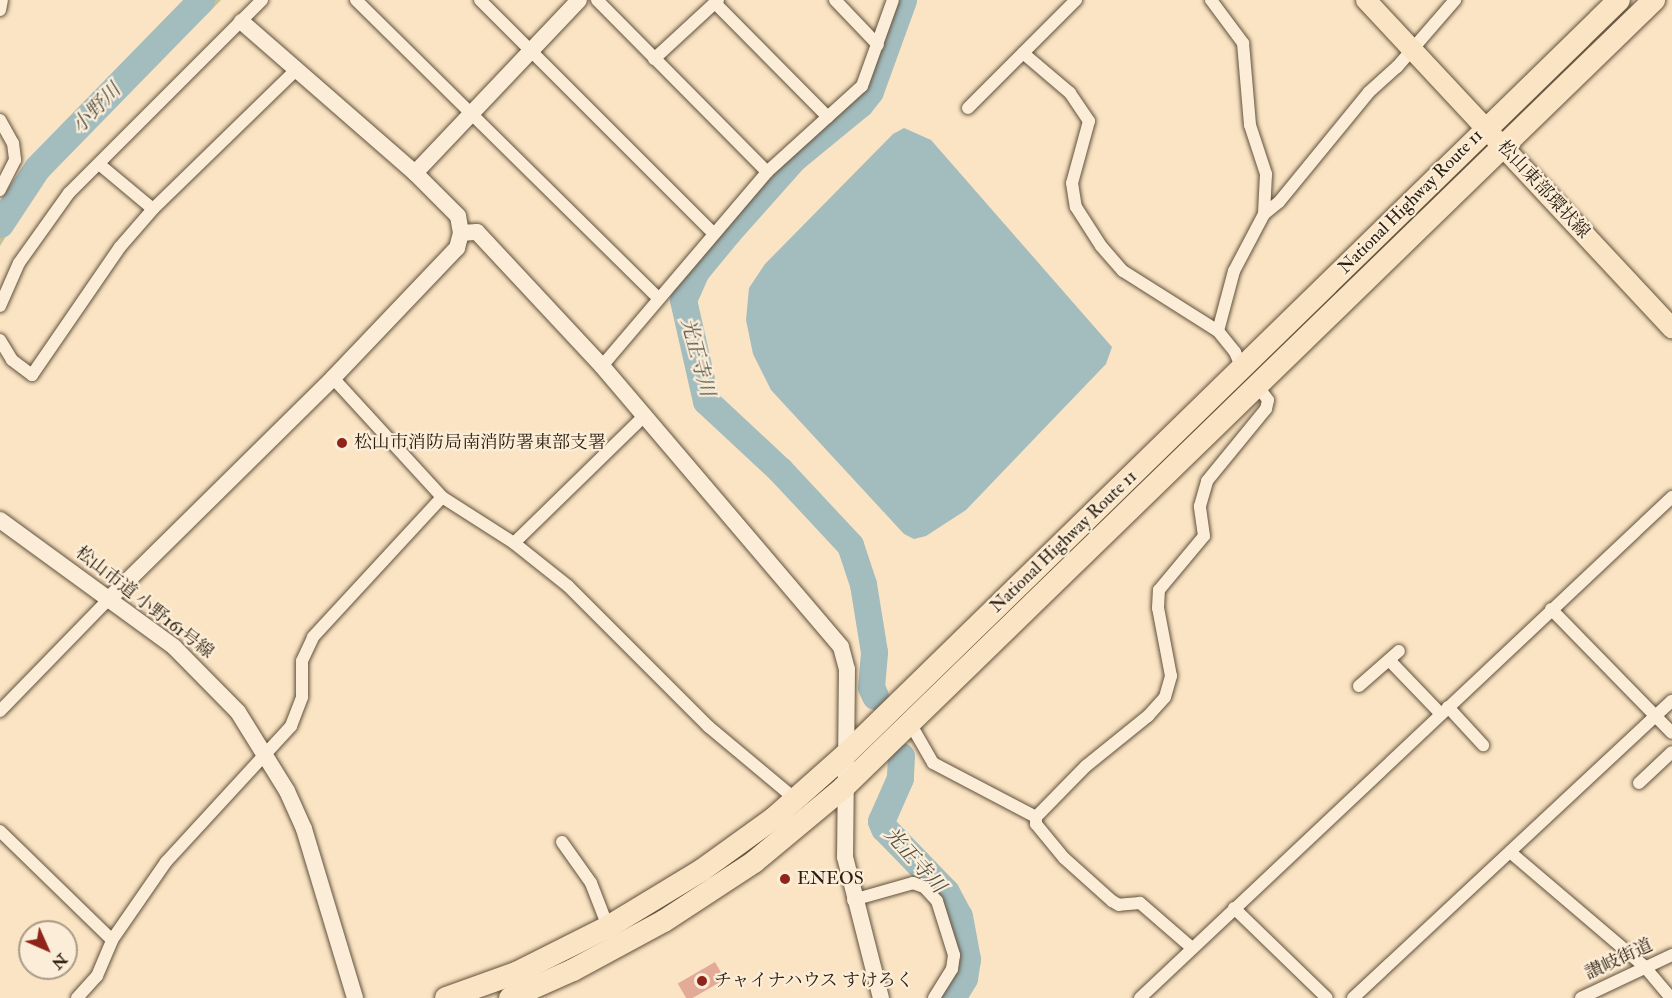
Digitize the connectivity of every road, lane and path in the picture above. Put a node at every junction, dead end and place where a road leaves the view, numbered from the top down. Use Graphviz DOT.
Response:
graph roads {
  1 [pos="2,0"];
  2 [pos="262,0"];
  3 [pos="356,0"];
  4 [pos="480,0"];
  5 [pos="579,0"];
  6 [pos="597,0"];
  7 [pos="835,0"];
  8 [pos="893,0"];
  9 [pos="1076,0"];
  10 [pos="1211,0"];
  11 [pos="1366,0"];
  12 [pos="1455,0"];
  13 [pos="1619,0"];
  14 [pos="1654,0"];
  15 [pos="717,2"];
  16 [pos="0,10"];
  17 [pos="242,22"];
  18 [pos="878,45"];
  19 [pos="531,51"];
  20 [pos="1412,51"];
  21 [pos="1023,53"];
  22 [pos="654,58"];
  23 [pos="297,69"];
  24 [pos="968,108"];
  25 [pos="472,112"];
  26 [pos="828,117"];
  27 [pos="0,120"];
  28 [pos="1485,129"];
  29 [pos="1504,149"];
  30 [pos="99,164"];
  31 [pos="767,172"];
  32 [pos="414,173"];
  33 [pos="0,190"];
  34 [pos="153,209"];
  35 [pos="1264,214"];
  36 [pos="461,233"];
  37 [pos="713,233"];
  38 [pos="657,297"];
  39 [pos="0,306"];
  40 [pos="1672,328"];
  41 [pos="1218,331"];
  42 [pos="0,340"];
  43 [pos="602,366"];
  44 [pos="1249,377"];
  45 [pos="333,378"];
  46 [pos="644,416"];
  47 [pos="442,497"];
  48 [pos="1672,497"];
  49 [pos="0,520"];
  50 [pos="514,543"];
  51 [pos="110,598"];
  52 [pos="1551,609"];
  53 [pos="1399,651"];
  54 [pos="1389,660"];
  55 [pos="1359,686"];
  56 [pos="1672,701"];
  57 [pos="1444,710"];
  58 [pos="0,711"];
  59 [pos="1656,716"];
  60 [pos="910,723"];
  61 [pos="1672,733"];
  62 [pos="1483,745"];
  63 [pos="1672,752"];
  64 [pos="266,753"];
  65 [pos="846,755"];
  66 [pos="1639,783"];
  67 [pos="843,788"];
  68 [pos="795,799"];
  69 [pos="1036,817"];
  70 [pos="0,831"];
  71 [pos="562,842"];
  72 [pos="1510,852"];
  73 [pos="853,900"];
  74 [pos="1234,908"];
  75 [pos="613,937"];
  76 [pos="112,939"];
  77 [pos="1192,948"];
  78 [pos="1672,955"];
  79 [pos="1644,966"];
  80 [pos="77,998"];
  81 [pos="355,998"];
  82 [pos="446,998"];
  83 [pos="510,998"];
  84 [pos="880,998"];
  85 [pos="934,998"];
  86 [pos="1140,998"];
  87 [pos="1327,998"];
  88 [pos="1353,998"];
  89 [pos="1581,998"];
  90 [pos="1671,998"];
  1 -- 16 [label="street"];
  2 -- 17 [label="street"];
  3 -- 25 [label="street"];
  4 -- 19 [label="street"];
  5 -- 19 [label="street"];
  6 -- 22 [label="street"];
  7 -- 18 [label="street"];
  8 -- 18 [label="street"];
  9 -- 21 [label="street"];
  10 -- 35 [label="street"];
  11 -- 20 [label="main road, 松山東部環状線"];
  12 -- 20 [label="street"];
  13 -- 28 [label="highway, National Highway Route 11"];
  14 -- 29 [label="highway, National Highway Route 11"];
  15 -- 22 [label="street"];
  15 -- 26 [label="street"];
  17 -- 23 [label="street"];
  17 -- 30 [label="street"];
  18 -- 26 [label="street"];
  19 -- 25 [label="street"];
  19 -- 37 [label="street"];
  20 -- 28 [label="main road, 松山東部環状線"];
  20 -- 35 [label="street"];
  21 -- 24 [label="street"];
  21 -- 41 [label="street"];
  22 -- 31 [label="street"];
  23 -- 32 [label="street"];
  23 -- 34 [label="street"];
  25 -- 32 [label="street"];
  25 -- 38 [label="street"];
  26 -- 31 [label="street"];
  27 -- 33 [label="street"];
  28 -- 29 [label="main road, 松山東部環状線"];
  28 -- 44 [label="highway, National Highway Route 11"];
  29 -- 40 [label="main road, 松山東部環状線"];
  29 -- 44 [label="highway, National Highway Route 11"];
  30 -- 34 [label="street"];
  30 -- 39 [label="street"];
  31 -- 37 [label="street"];
  32 -- 36 [label="street"];
  34 -- 42 [label="street"];
  35 -- 41 [label="street"];
  36 -- 43 [label="street"];
  36 -- 45 [label="street"];
  37 -- 38 [label="street"];
  38 -- 43 [label="street"];
  41 -- 44 [label="street"];
  43 -- 46 [label="street"];
  44 -- 60 [label="highway, National Highway Route 11"];
  44 -- 65 [label="highway, National Highway Route 11"];
  44 -- 69 [label="street"];
  45 -- 47 [label="street"];
  45 -- 51 [label="street"];
  46 -- 50 [label="street"];
  46 -- 65 [label="street"];
  47 -- 50 [label="street"];
  47 -- 64 [label="street"];
  48 -- 52 [label="street"];
  49 -- 51 [label="street, 松山市道 小野161号線"];
  50 -- 68 [label="street"];
  51 -- 58 [label="street"];
  51 -- 64 [label="street, 松山市道 小野161号線"];
  52 -- 57 [label="street"];
  52 -- 59 [label="street"];
  53 -- 54 [label="street"];
  54 -- 55 [label="street"];
  54 -- 57 [label="street"];
  56 -- 59 [label="street"];
  57 -- 62 [label="street"];
  57 -- 74 [label="street"];
  59 -- 61 [label="street"];
  59 -- 72 [label="street"];
  60 -- 67 [label="highway, National Highway Route 11"];
  60 -- 69 [label="street"];
  63 -- 66 [label="street"];
  64 -- 76 [label="street"];
  64 -- 81 [label="street, 松山市道 小野161号線"];
  65 -- 67 [label="street"];
  65 -- 68 [label="highway, National Highway Route 11"];
  67 -- 73 [label="street"];
  67 -- 75 [label="highway, National Highway Route 11"];
  68 -- 75 [label="highway, National Highway Route 11"];
  69 -- 77 [label="street"];
  70 -- 76 [label="street"];
  71 -- 75 [label="street"];
  72 -- 79 [label="street"];
  72 -- 88 [label="street"];
  73 -- 84 [label="street"];
  73 -- 85 [label="street"];
  74 -- 77 [label="street"];
  74 -- 87 [label="street"];
  75 -- 82 [label="highway, National Highway Route 11"];
  75 -- 83 [label="highway, National Highway Route 11"];
  76 -- 80 [label="street"];
  77 -- 86 [label="street"];
  78 -- 79 [label="street, 讃岐街道"];
  79 -- 89 [label="street, 讃岐街道"];
  79 -- 90 [label="street"];
}
